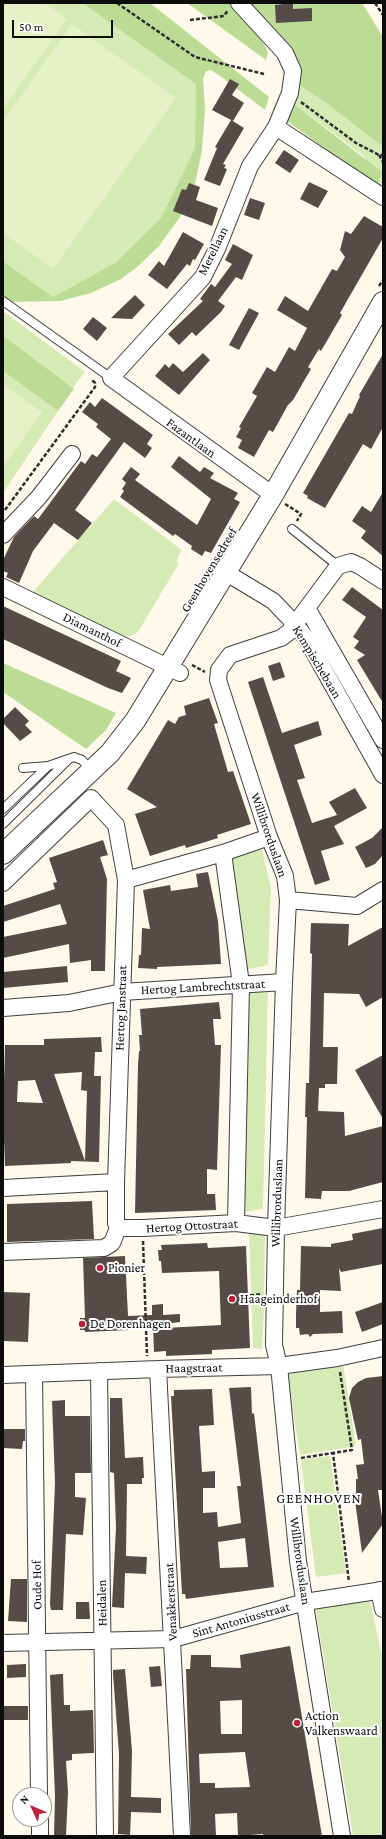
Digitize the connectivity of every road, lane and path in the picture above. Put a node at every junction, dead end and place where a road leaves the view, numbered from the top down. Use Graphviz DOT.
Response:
graph roads {
  1 [pos="117,3"];
  2 [pos="375,3"];
  3 [pos="235,5"];
  4 [pos="383,15"];
  5 [pos="190,20"];
  6 [pos="264,74"];
  7 [pos="290,93"];
  8 [pos="276,127"];
  9 [pos="379,155"];
  10 [pos="383,155"];
  11 [pos="383,162"];
  12 [pos="383,197"];
  13 [pos="383,280"];
  14 [pos="381,294"];
  15 [pos="3,301"];
  16 [pos="87,375"];
  17 [pos="111,378"];
  18 [pos="72,454"];
  19 [pos="277,498"];
  20 [pos="3,513"];
  21 [pos="292,529"];
  22 [pos="3,535"];
  23 [pos="338,566"];
  24 [pos="225,572"];
  25 [pos="383,581"];
  26 [pos="3,587"];
  27 [pos="307,608"];
  28 [pos="295,624"];
  29 [pos="178,667"];
  30 [pos="218,680"];
  31 [pos="383,740"];
  32 [pos="70,758"];
  33 [pos="48,766"];
  34 [pos="23,768"];
  35 [pos="91,771"];
  36 [pos="383,775"];
  37 [pos="3,809"];
  38 [pos="3,824"];
  39 [pos="269,837"];
  40 [pos="223,853"];
  41 [pos="3,854"];
  42 [pos="126,880"];
  43 [pos="3,883"];
  44 [pos="383,890"];
  45 [pos="288,900"];
  46 [pos="284,982"];
  47 [pos="241,984"];
  48 [pos="122,992"];
  49 [pos="3,1008"];
  50 [pos="116,1182"];
  51 [pos="3,1188"];
  52 [pos="383,1209"];
  53 [pos="236,1223"];
  54 [pos="118,1228"];
  55 [pos="143,1228"];
  56 [pos="276,1228"];
  57 [pos="3,1252"];
  58 [pos="383,1348"];
  59 [pos="338,1358"];
  60 [pos="280,1366"];
  61 [pos="153,1369"];
  62 [pos="100,1371"];
  63 [pos="34,1374"];
  64 [pos="3,1375"];
  65 [pos="332,1453"];
  66 [pos="288,1459"];
  67 [pos="381,1590"];
  68 [pos="350,1595"];
  69 [pos="305,1602"];
  70 [pos="383,1609"];
  71 [pos="173,1639"];
  72 [pos="102,1640"];
  73 [pos="38,1642"];
  74 [pos="3,1643"];
  75 [pos="40,1787"];
  76 [pos="105,1836"];
  77 [pos="182,1836"];
  78 [pos="342,1836"];
  1 -- 6 [label="path"];
  2 -- 4 [label="path"];
  3 -- 5 [label="path"];
  3 -- 7 [label="street, Merellaan"];
  7 -- 8 [label="street, Merellaan"];
  7 -- 9 [label="path"];
  8 -- 12 [label="street"];
  8 -- 17 [label="street, Merellaan"];
  9 -- 10 [label="path"];
  9 -- 11 [label="path"];
  13 -- 14 [label="path"];
  14 -- 19 [label="street, Geenhovensedreef"];
  15 -- 17 [label="lane"];
  16 -- 20 [label="path"];
  17 -- 19 [label="street, Fazantlaan"];
  18 -- 22 [label="street"];
  19 -- 21 [label="path"];
  19 -- 24 [label="street, Geenhovensedreef"];
  21 -- 23 [label="lane"];
  23 -- 25 [label="street"];
  23 -- 27 [label="street"];
  24 -- 28 [label="street, Kempischebaan"];
  24 -- 29 [label="street, Geenhovensedreef"];
  26 -- 29 [label="street, Diamanthof"];
  27 -- 28 [label="street"];
  27 -- 31 [label="street"];
  28 -- 30 [label="street"];
  28 -- 36 [label="street, Kempischebaan"];
  29 -- 30 [label="path"];
  29 -- 35 [label="street, Geenhovensedreef"];
  30 -- 39 [label="street, Willibrorduslaan"];
  32 -- 33 [label="lane"];
  32 -- 35 [label="lane"];
  32 -- 38 [label="lane"];
  33 -- 34 [label="lane"];
  33 -- 37 [label="lane"];
  35 -- 41 [label="street, Geenhovensedreef"];
  39 -- 40 [label="street"];
  39 -- 45 [label="street, Willibrorduslaan"];
  40 -- 42 [label="street"];
  40 -- 47 [label="street"];
  42 -- 43 [label="street, Hertog Janstraat"];
  42 -- 48 [label="street, Hertog Janstraat"];
  44 -- 45 [label="street"];
  45 -- 46 [label="street, Willibrorduslaan"];
  46 -- 47 [label="street, Hertog Lambrechtstraat"];
  46 -- 56 [label="street, Willibrorduslaan"];
  47 -- 48 [label="street, Hertog Lambrechtstraat"];
  47 -- 53 [label="street"];
  48 -- 49 [label="street, Hertog Lambrechtstraat"];
  48 -- 50 [label="street, Hertog Janstraat"];
  50 -- 51 [label="street"];
  50 -- 54 [label="street, Hertog Janstraat"];
  52 -- 56 [label="street, Hertog Ottostraat"];
  53 -- 55 [label="street, Hertog Ottostraat"];
  53 -- 56 [label="street, Hertog Ottostraat"];
  54 -- 55 [label="street, Hertog Ottostraat"];
  54 -- 57 [label="street"];
  55 -- 61 [label="path"];
  56 -- 60 [label="street, Willibrorduslaan"];
  58 -- 59 [label="street, Haagstraat"];
  59 -- 60 [label="street, Haagstraat"];
  59 -- 65 [label="path"];
  60 -- 61 [label="street, Haagstraat"];
  60 -- 66 [label="street, Willibrorduslaan"];
  61 -- 62 [label="street, Haagstraat"];
  61 -- 71 [label="street, Venakkerstraat"];
  62 -- 63 [label="street, Haagstraat"];
  62 -- 72 [label="street, Heidalen"];
  63 -- 64 [label="street, Haagstraat"];
  63 -- 73 [label="street, Oude Hof"];
  65 -- 66 [label="path"];
  65 -- 68 [label="path"];
  66 -- 69 [label="street, Willibrorduslaan"];
  67 -- 68 [label="street, Sint Antoniusstraat"];
  67 -- 70 [label="street"];
  68 -- 69 [label="street, Sint Antoniusstraat"];
  69 -- 71 [label="street, Sint Antoniusstraat"];
  69 -- 78 [label="street, Willibrorduslaan"];
  71 -- 72 [label="street, Sint Antoniusstraat"];
  71 -- 77 [label="street, Venakkerstraat"];
  72 -- 73 [label="street, Sint Antoniusstraat"];
  72 -- 76 [label="street, Heidalen"];
  73 -- 74 [label="street, Sint Antoniusstraat"];
  73 -- 75 [label="street, Oude Hof"];
}
